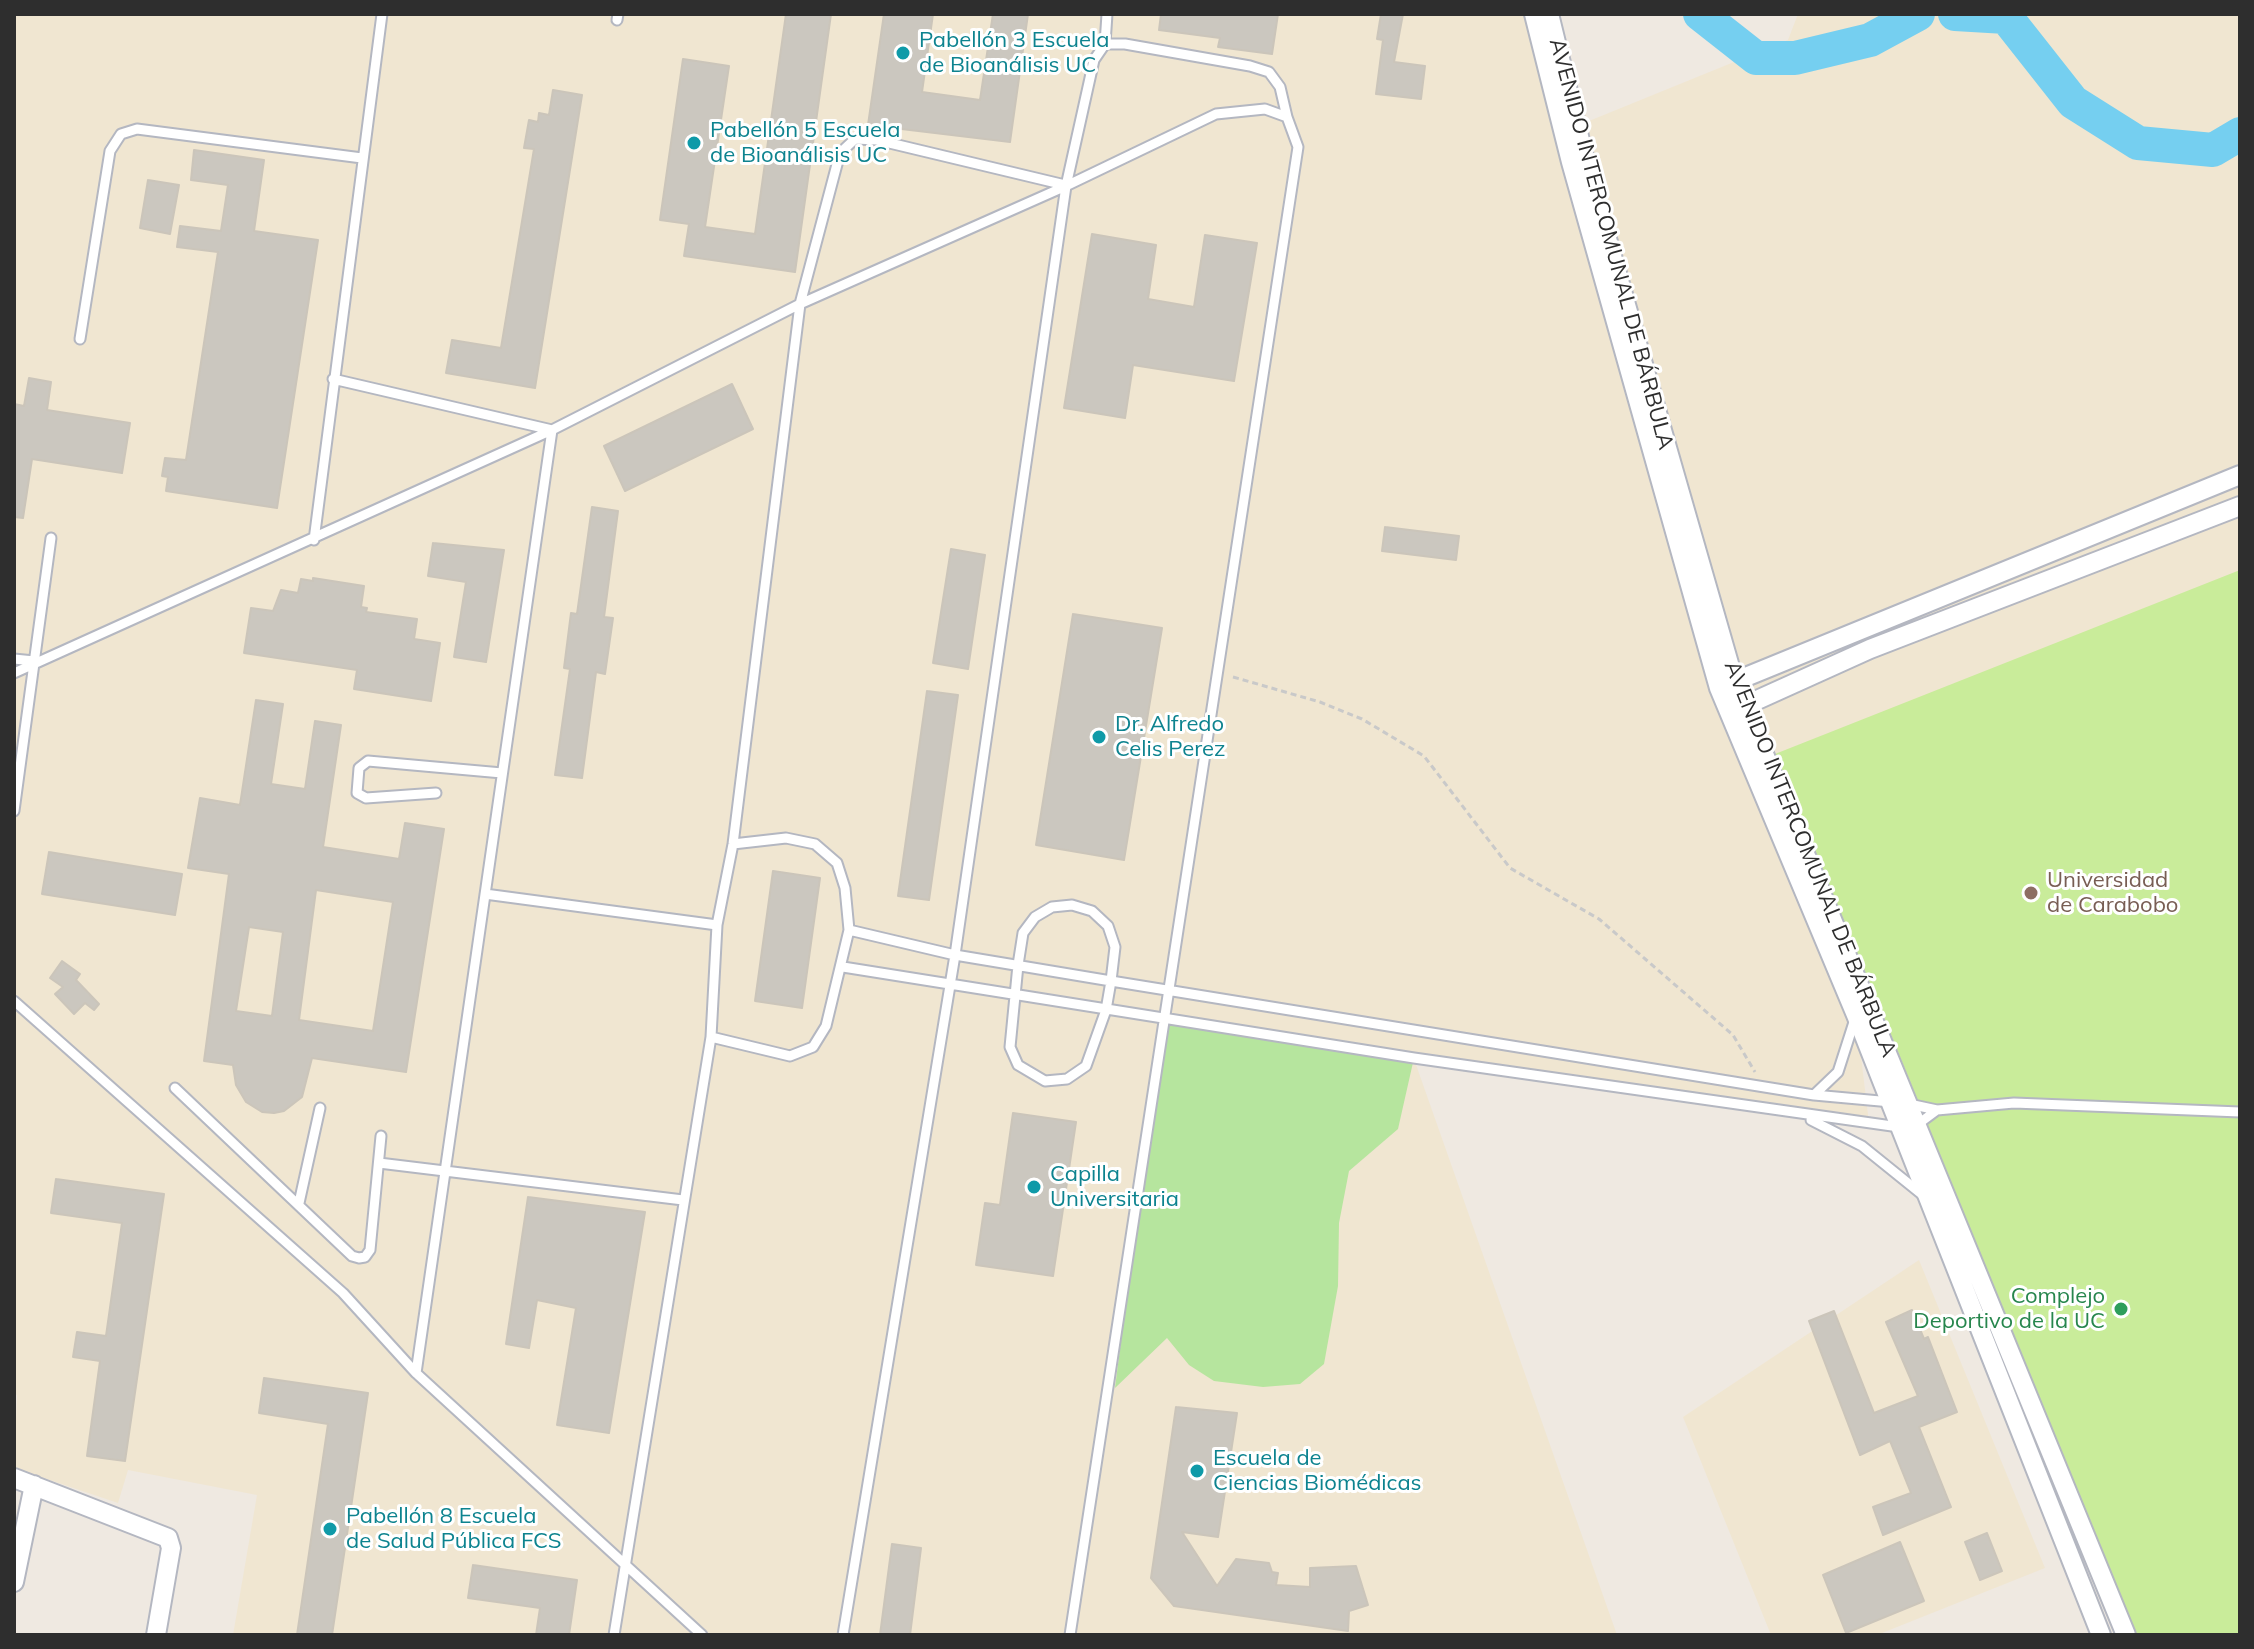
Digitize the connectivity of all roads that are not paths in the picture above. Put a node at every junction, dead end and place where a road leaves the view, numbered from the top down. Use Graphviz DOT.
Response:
graph roads {
  1 [pos="382,14"];
  2 [pos="1107,14"];
  3 [pos="1534,14"];
  4 [pos="1549,14"];
  5 [pos="1105,44"];
  6 [pos="1287,117"];
  7 [pos="362,158"];
  8 [pos="1066,186"];
  9 [pos="800,304"];
  10 [pos="80,339"];
  11 [pos="333,379"];
  12 [pos="552,430"];
  13 [pos="2240,475"];
  14 [pos="2240,506"];
  15 [pos="51,538"];
  16 [pos="314,540"];
  17 [pos="14,659"];
  18 [pos="34,661"];
  19 [pos="14,673"];
  20 [pos="1726,684"];
  21 [pos="1737,710"];
  22 [pos="502,773"];
  23 [pos="436,793"];
  24 [pos="14,811"];
  25 [pos="733,844"];
  26 [pos="485,894"];
  27 [pos="717,925"];
  28 [pos="849,930"];
  29 [pos="955,955"];
  30 [pos="1018,965"];
  31 [pos="843,967"];
  32 [pos="1111,981"];
  33 [pos="949,984"];
  34 [pos="1168,990"];
  35 [pos="1015,995"];
  36 [pos="14,1001"];
  37 [pos="1106,1010"];
  38 [pos="1856,1015"];
  39 [pos="1162,1020"];
  40 [pos="711,1037"];
  41 [pos="175,1088"];
  42 [pos="1814,1095"];
  43 [pos="1890,1102"];
  44 [pos="1910,1104"];
  45 [pos="320,1108"];
  46 [pos="1937,1110"];
  47 [pos="2240,1112"];
  48 [pos="1801,1115"];
  49 [pos="1909,1127"];
  50 [pos="381,1136"];
  51 [pos="379,1163"];
  52 [pos="445,1170"];
  53 [pos="1928,1199"];
  54 [pos="683,1200"];
  55 [pos="299,1203"];
  56 [pos="416,1373"];
  57 [pos="14,1478"];
  58 [pos="34,1485"];
  59 [pos="626,1565"];
  60 [pos="14,1582"];
  61 [pos="156,1635"];
  62 [pos="614,1635"];
  63 [pos="702,1635"];
  64 [pos="843,1635"];
  65 [pos="1070,1635"];
  66 [pos="2101,1635"];
  67 [pos="2126,1635"];
  1 -- 7 [label="lane"];
  2 -- 5 [label="lane"];
  3 -- 20 [label="street, AVENIDO INTERCOMUNAL DE BÁRBULA"];
  4 -- 20 [label="street, AVENIDO INTERCOMUNAL DE BÁRBULA"];
  5 -- 6 [label="lane"];
  5 -- 8 [label="lane"];
  6 -- 8 [label="lane"];
  6 -- 34 [label="lane"];
  7 -- 10 [label="lane"];
  7 -- 11 [label="lane"];
  8 -- 9 [label="lane"];
  8 -- 9 [label="lane"];
  8 -- 29 [label="lane"];
  9 -- 12 [label="lane"];
  9 -- 25 [label="lane"];
  11 -- 12 [label="lane"];
  11 -- 16 [label="lane"];
  12 -- 16 [label="lane"];
  12 -- 22 [label="lane"];
  13 -- 20 [label="street"];
  14 -- 21 [label="street"];
  15 -- 18 [label="lane"];
  16 -- 18 [label="lane"];
  17 -- 18 [label="lane"];
  18 -- 19 [label="lane"];
  18 -- 24 [label="lane"];
  20 -- 21 [label="street, AVENIDO INTERCOMUNAL DE BÁRBULA"];
  21 -- 38 [label="street, AVENIDO INTERCOMUNAL DE BÁRBULA"];
  21 -- 44 [label="street, AVENIDO INTERCOMUNAL DE BÁRBULA"];
  22 -- 23 [label="lane"];
  22 -- 26 [label="lane"];
  25 -- 27 [label="lane"];
  25 -- 28 [label="lane"];
  26 -- 27 [label="lane"];
  26 -- 52 [label="lane"];
  27 -- 40 [label="lane"];
  28 -- 29 [label="lane"];
  28 -- 31 [label="lane"];
  29 -- 30 [label="lane"];
  29 -- 33 [label="lane"];
  30 -- 32 [label="lane"];
  30 -- 32 [label="lane"];
  30 -- 35 [label="lane"];
  31 -- 33 [label="lane"];
  31 -- 40 [label="lane"];
  32 -- 34 [label="lane"];
  32 -- 37 [label="lane"];
  33 -- 35 [label="lane"];
  33 -- 64 [label="lane"];
  34 -- 39 [label="lane"];
  34 -- 42 [label="lane"];
  35 -- 37 [label="lane"];
  35 -- 37 [label="lane"];
  36 -- 56 [label="lane"];
  37 -- 39 [label="lane"];
  38 -- 42 [label="lane"];
  38 -- 43 [label="street, AVENIDO INTERCOMUNAL DE BÁRBULA"];
  39 -- 48 [label="lane"];
  39 -- 65 [label="lane"];
  40 -- 54 [label="lane"];
  41 -- 55 [label="lane"];
  42 -- 43 [label="lane"];
  43 -- 44 [label="lane"];
  43 -- 49 [label="street, AVENIDO INTERCOMUNAL DE BÁRBULA"];
  44 -- 46 [label="lane"];
  44 -- 49 [label="street, AVENIDO INTERCOMUNAL DE BÁRBULA"];
  45 -- 55 [label="lane"];
  46 -- 47 [label="lane"];
  46 -- 49 [label="lane"];
  48 -- 49 [label="lane"];
  48 -- 53 [label="lane"];
  49 -- 53 [label="street, AVENIDO INTERCOMUNAL DE BÁRBULA"];
  49 -- 67 [label="street, AVENIDO INTERCOMUNAL DE BÁRBULA"];
  50 -- 51 [label="lane"];
  51 -- 52 [label="lane"];
  51 -- 55 [label="lane"];
  52 -- 54 [label="lane"];
  52 -- 56 [label="lane"];
  53 -- 66 [label="street, AVENIDO INTERCOMUNAL DE BÁRBULA"];
  54 -- 59 [label="lane"];
  56 -- 59 [label="lane"];
  57 -- 58 [label="street"];
  58 -- 60 [label="street"];
  58 -- 61 [label="street"];
  59 -- 62 [label="lane"];
  59 -- 63 [label="lane"];
}
